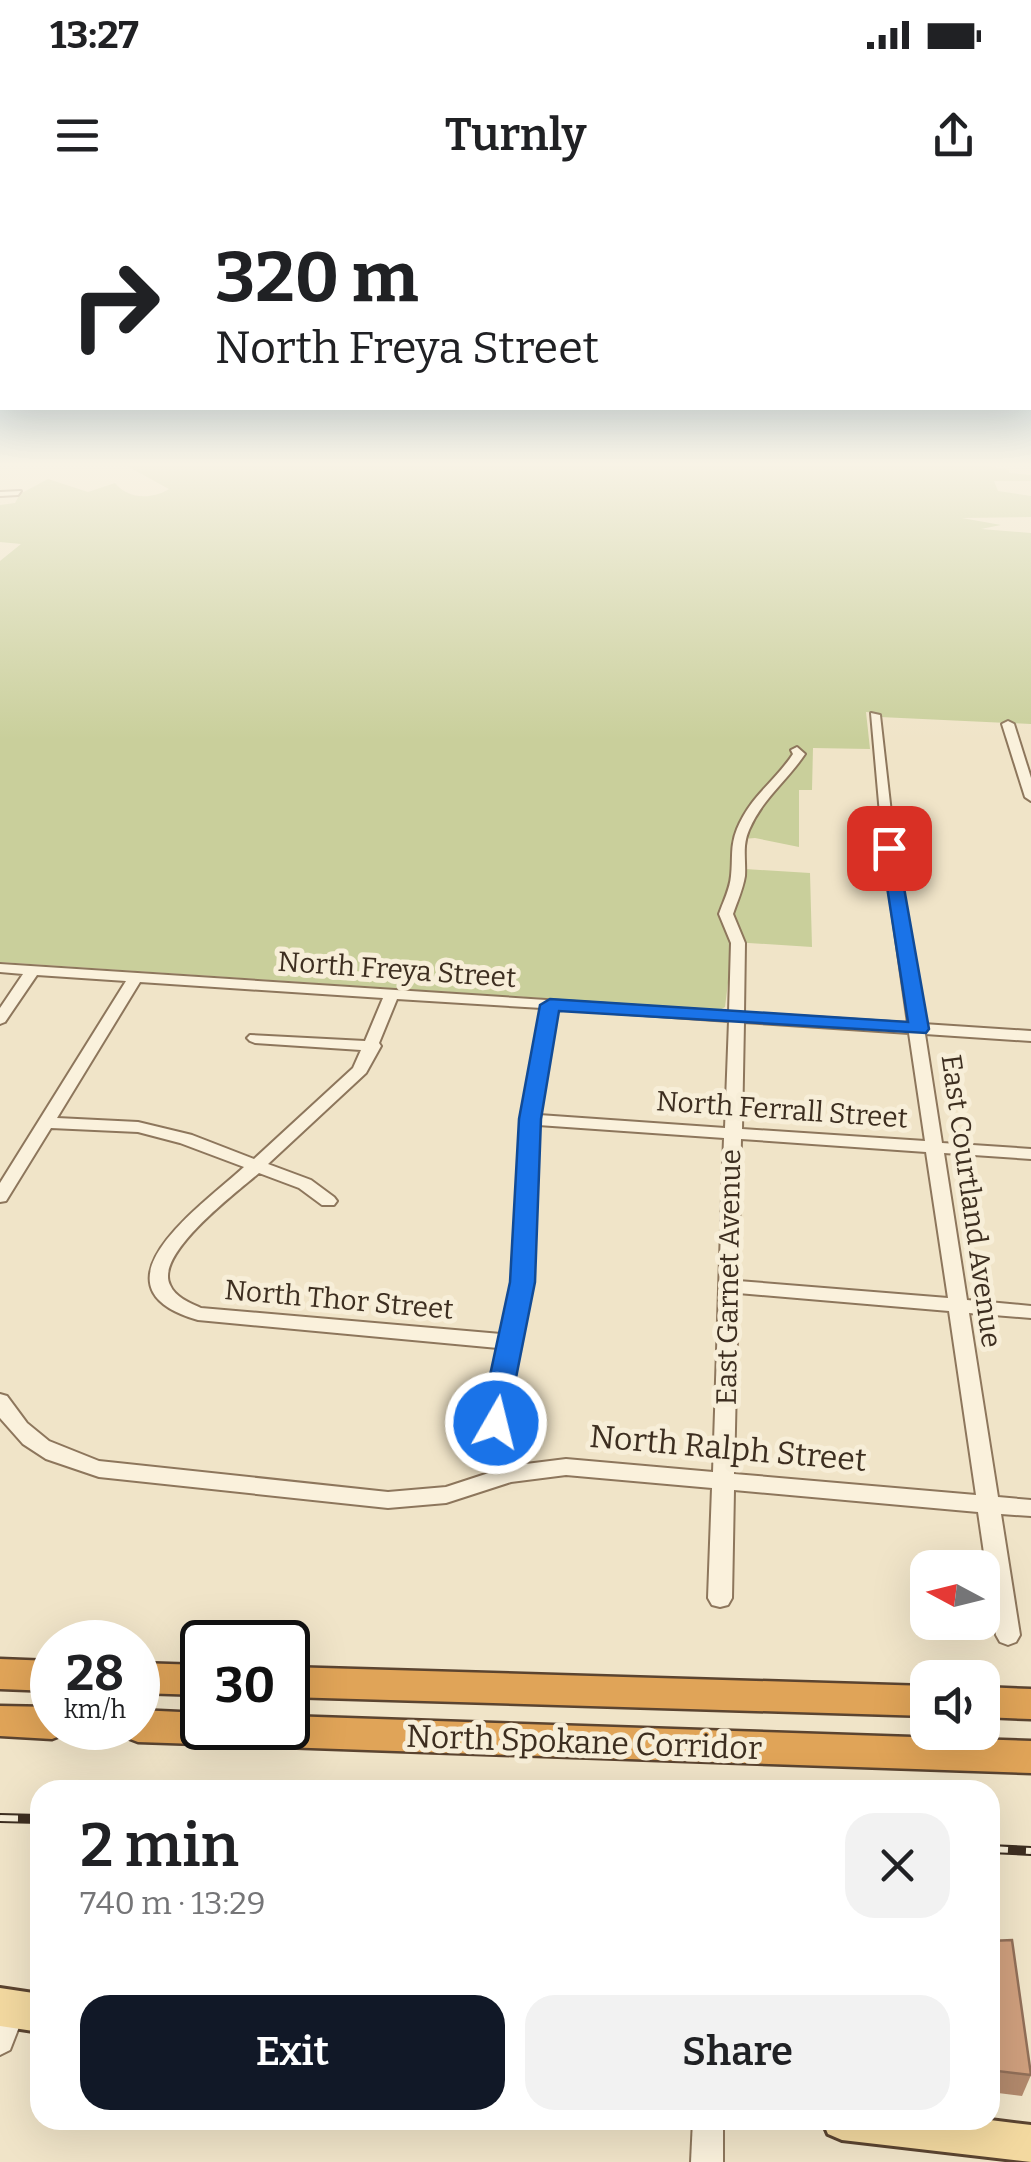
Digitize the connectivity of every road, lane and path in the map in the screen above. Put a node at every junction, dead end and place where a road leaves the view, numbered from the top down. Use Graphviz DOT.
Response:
graph roads {
  1 [pos="875,715"];
  2 [pos="1008,724"];
  3 [pos="797,750"];
  4 [pos="1031,797"];
  5 [pos="0,968"];
  6 [pos="33,970"];
  7 [pos="136,976"];
  8 [pos="392,994"];
  9 [pos="550,1005"];
  10 [pos="738,1017"];
  11 [pos="0,1018"];
  12 [pos="919,1029"];
  13 [pos="1031,1036"];
  14 [pos="255,1038"];
  15 [pos="372,1046"];
  16 [pos="530,1119"];
  17 [pos="46,1123"];
  18 [pos="731,1134"];
  19 [pos="937,1146"];
  20 [pos="1031,1154"];
  21 [pos="256,1168"];
  22 [pos="0,1197"];
  23 [pos="328,1201"];
  24 [pos="729,1286"];
  25 [pos="961,1306"];
  26 [pos="1031,1312"];
  27 [pos="511,1342"];
  28 [pos="0,1401"];
  29 [pos="510,1474"];
  30 [pos="723,1481"];
  31 [pos="987,1504"];
  32 [pos="1031,1508"];
  33 [pos="720,1598"];
  34 [pos="1008,1636"];
  35 [pos="0,1674"];
  36 [pos="30,1675"];
  37 [pos="310,1683"];
  38 [pos="910,1700"];
  39 [pos="1000,1703"];
  40 [pos="1031,1704"];
  41 [pos="0,1721"];
  42 [pos="30,1722"];
  43 [pos="160,1727"];
  44 [pos="1031,1757"];
  45 [pos="708,2130"];
  46 [pos="918,2130"];
  47 [pos="1031,2145"];
  48 [pos="707,2162"];
  1 -- 12 [label="street, East Courtland Avenue"];
  2 -- 4 [label="street"];
  3 -- 10 [label="street, East Garnet Avenue"];
  5 -- 6 [label="street, North Freya Street"];
  6 -- 7 [label="street, North Freya Street"];
  6 -- 11 [label="street"];
  7 -- 8 [label="street, North Freya Street"];
  7 -- 17 [label="street"];
  8 -- 9 [label="street, North Freya Street"];
  8 -- 15 [label="street"];
  9 -- 10 [label="street, North Freya Street"];
  9 -- 16 [label="street"];
  10 -- 12 [label="street, North Freya Street"];
  10 -- 18 [label="street, East Garnet Avenue"];
  12 -- 13 [label="street, North Freya Street"];
  12 -- 19 [label="street, East Courtland Avenue"];
  14 -- 15 [label="street"];
  15 -- 21 [label="street"];
  16 -- 18 [label="street, North Ferrall Street"];
  16 -- 27 [label="street"];
  17 -- 21 [label="street"];
  17 -- 22 [label="street"];
  18 -- 19 [label="street, North Ferrall Street"];
  18 -- 24 [label="street, East Garnet Avenue"];
  19 -- 20 [label="street, North Ferrall Street"];
  19 -- 25 [label="street, East Courtland Avenue"];
  21 -- 23 [label="street"];
  21 -- 27 [label="street, North Thor Street"];
  24 -- 25 [label="street"];
  24 -- 30 [label="street, East Garnet Avenue"];
  25 -- 26 [label="street"];
  25 -- 31 [label="street, East Courtland Avenue"];
  27 -- 29 [label="street"];
  28 -- 29 [label="street, North Ralph Street"];
  29 -- 30 [label="street, North Ralph Street"];
  30 -- 31 [label="street, North Ralph Street"];
  30 -- 33 [label="street, East Garnet Avenue"];
  31 -- 32 [label="street, North Ralph Street"];
  31 -- 34 [label="street, East Courtland Avenue"];
  35 -- 36 [label="highway"];
  37 -- 38 [label="highway, North Spokane Corridor"];
  39 -- 40 [label="highway"];
  41 -- 42 [label="highway"];
  43 -- 44 [label="highway, North Spokane Corridor"];
  45 -- 48 [label="street"];
  46 -- 47 [label="main road"];
}
